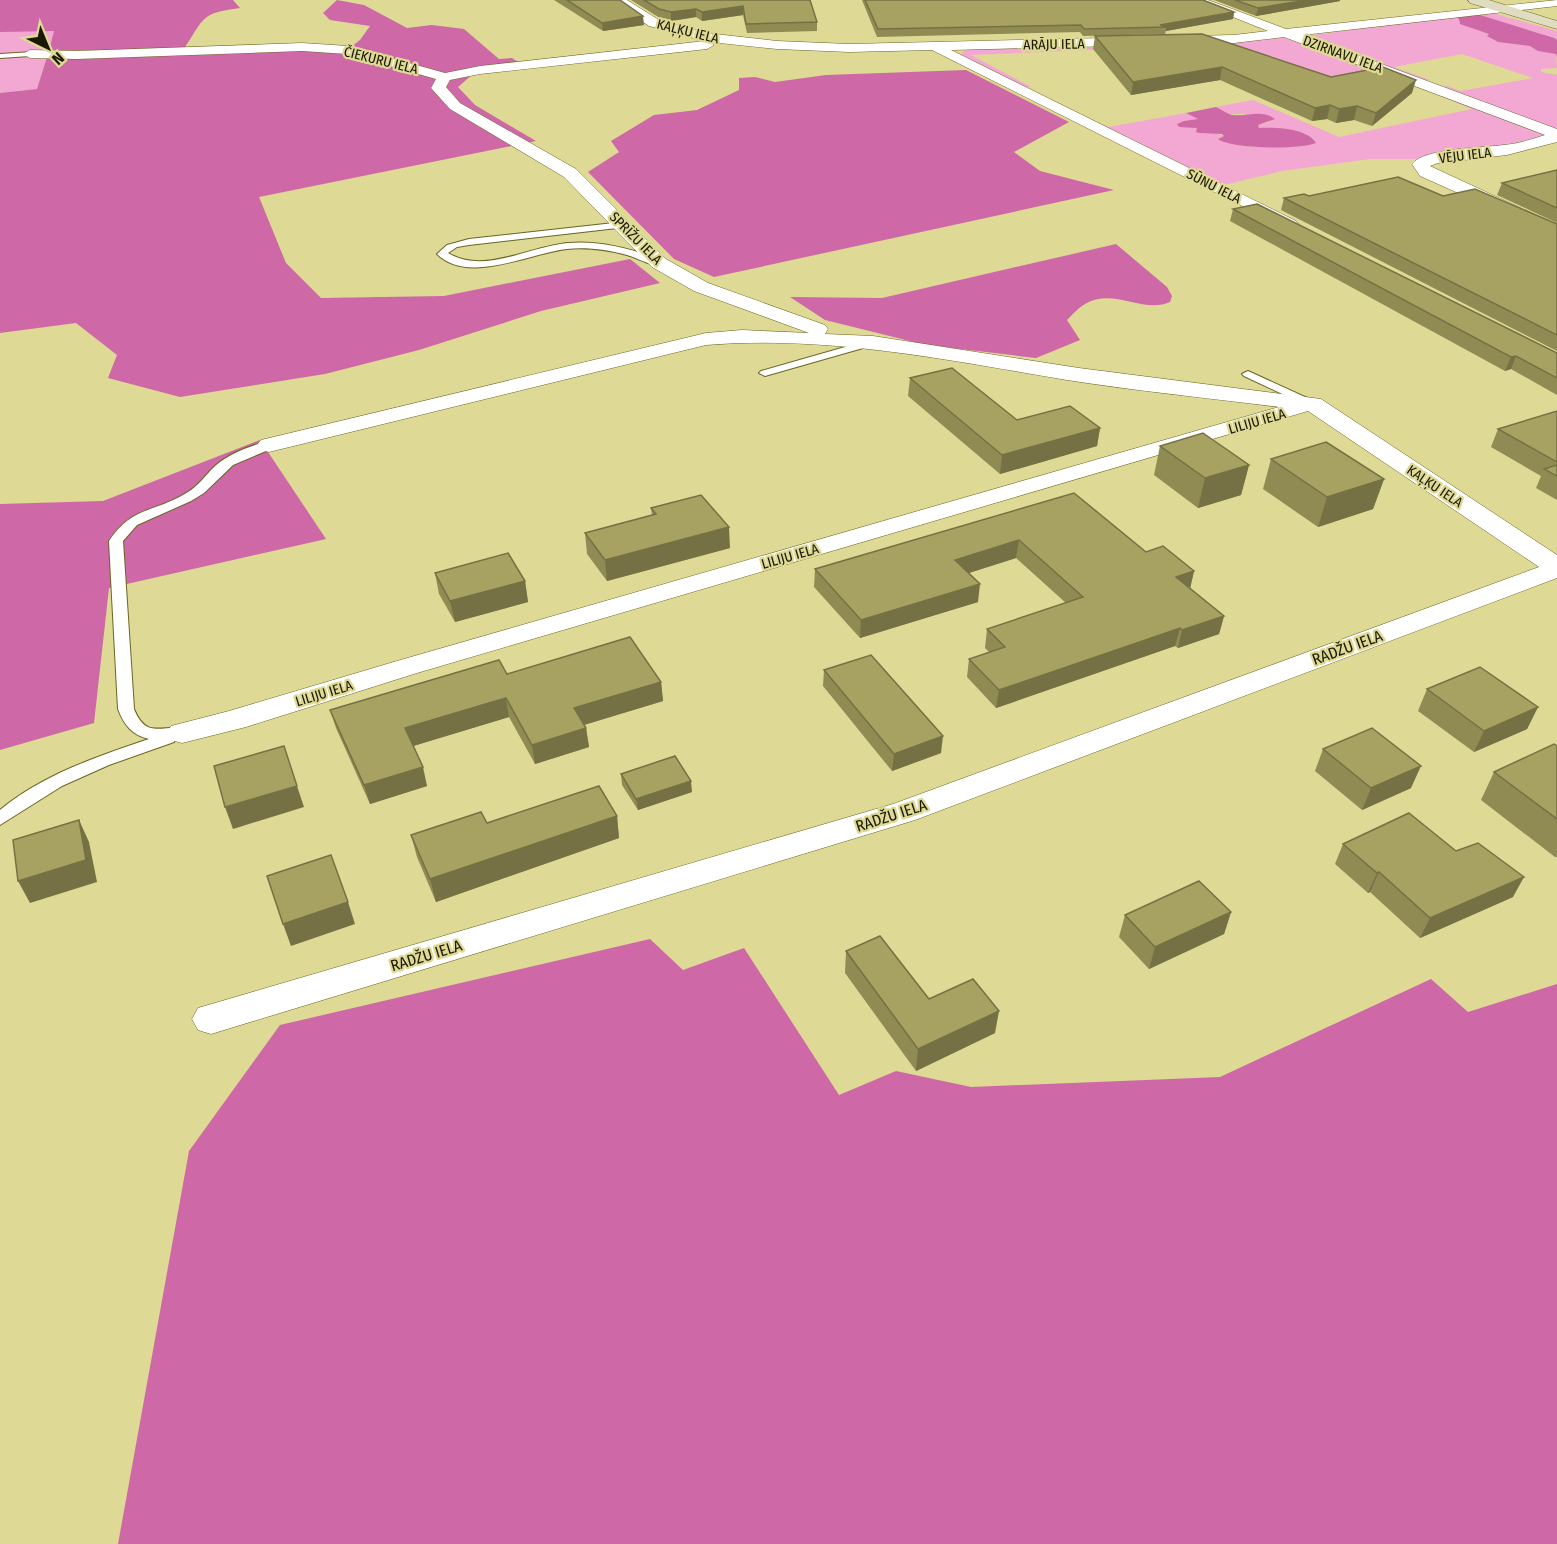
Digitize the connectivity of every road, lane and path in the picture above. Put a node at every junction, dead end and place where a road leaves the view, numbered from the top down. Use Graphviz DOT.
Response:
graph roads {
  1 [pos="618,0"];
  2 [pos="1196,0"];
  3 [pos="1475,0"];
  4 [pos="1557,2"];
  5 [pos="1500,8"];
  6 [pos="1557,25"];
  7 [pos="1289,34"];
  8 [pos="729,41"];
  9 [pos="934,46"];
  10 [pos="30,54"];
  11 [pos="0,56"];
  12 [pos="445,77"];
  13 [pos="1557,135"];
  14 [pos="623,225"];
  15 [pos="1301,231"];
  16 [pos="1557,232"];
  17 [pos="658,263"];
  18 [pos="873,342"];
  19 [pos="765,373"];
  20 [pos="1248,374"];
  21 [pos="1312,404"];
  22 [pos="269,445"];
  23 [pos="1557,568"];
  24 [pos="182,733"];
  25 [pos="0,819"];
  26 [pos="211,1019"];
  1 -- 8 [label="street, KAĻĶU IELA"];
  2 -- 7 [label="street, DZIRNAVU IELA"];
  3 -- 5 [label="street"];
  4 -- 5 [label="street, ARĀJU IELA"];
  5 -- 6 [label="street"];
  5 -- 7 [label="street, ARĀJU IELA"];
  7 -- 9 [label="street, ARĀJU IELA"];
  7 -- 13 [label="street, DZIRNAVU IELA"];
  8 -- 9 [label="street, ARĀJU IELA"];
  8 -- 12 [label="street, ČIEKURU IELA"];
  9 -- 15 [label="street, SŪNU IELA"];
  10 -- 11 [label="lane"];
  10 -- 12 [label="street, ČIEKURU IELA"];
  12 -- 14 [label="street, SPRĪŽU IELA"];
  13 -- 16 [label="street, VĒJU IELA"];
  14 -- 17 [label="street, SPRĪŽU IELA"];
  14 -- 17 [label="lane"];
  17 -- 18 [label="street, SPRĪŽU IELA"];
  18 -- 19 [label="lane"];
  18 -- 21 [label="street, LILIJU IELA"];
  18 -- 22 [label="street, LILIJU IELA"];
  20 -- 21 [label="lane"];
  21 -- 23 [label="street, KAĻĶU IELA"];
  21 -- 24 [label="street, LILIJU IELA"];
  22 -- 24 [label="lane"];
  23 -- 26 [label="street, RADŽU IELA"];
  24 -- 25 [label="lane"];
}
